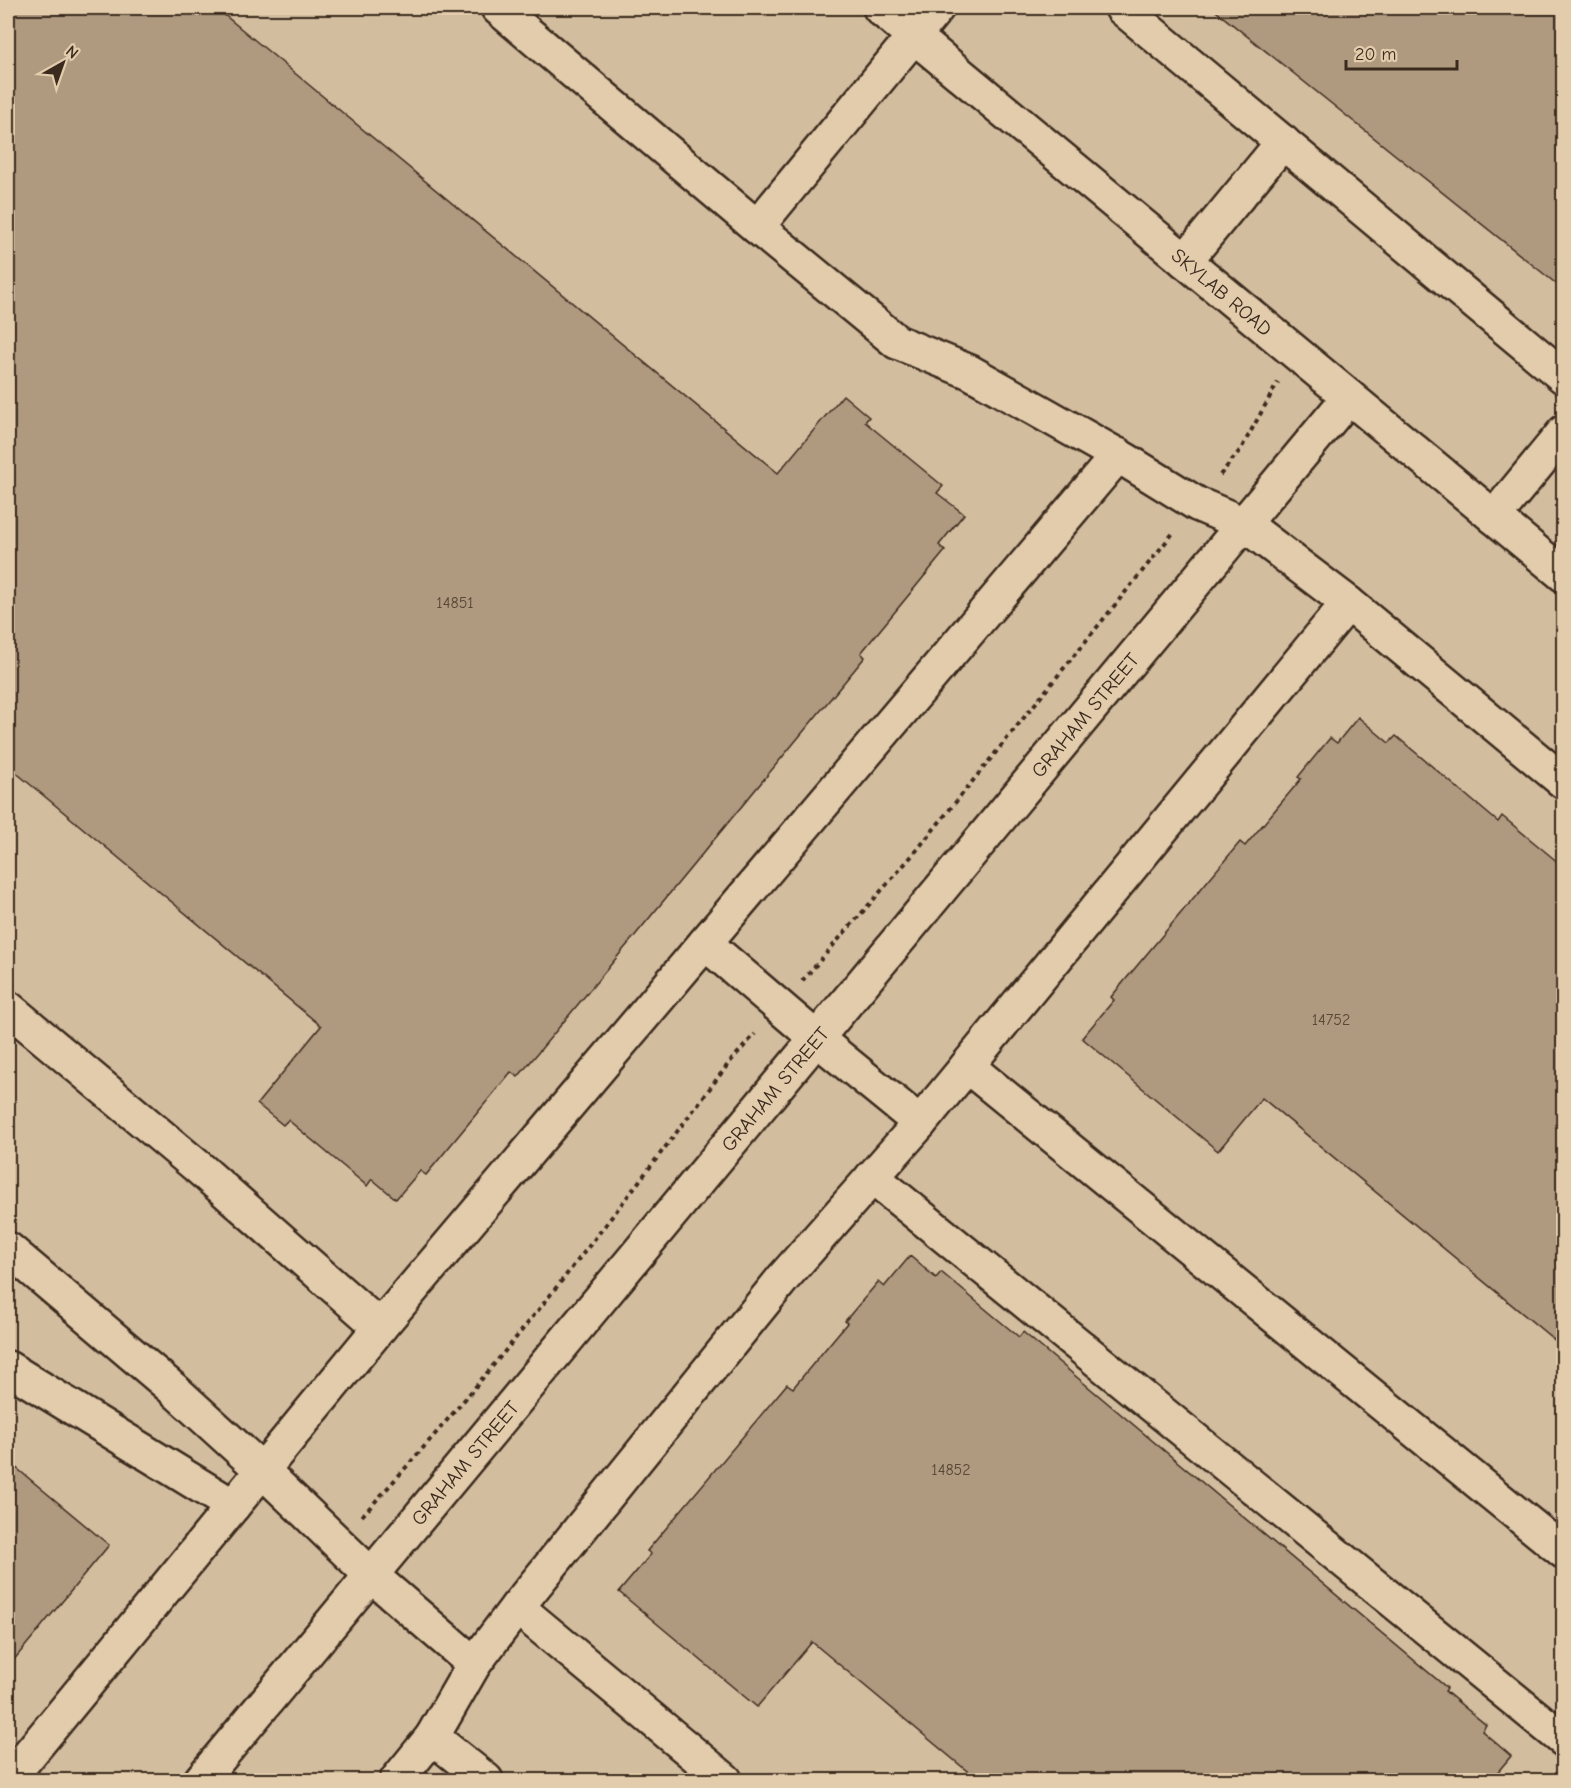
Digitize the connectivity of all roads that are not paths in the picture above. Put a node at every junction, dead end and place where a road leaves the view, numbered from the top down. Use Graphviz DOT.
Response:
graph roads {
  1 [pos="498,8"];
  2 [pos="880,8"];
  3 [pos="937,8"];
  4 [pos="1122,8"];
  5 [pos="914,35"];
  6 [pos="1283,142"];
  7 [pos="757,227"];
  8 [pos="1185,261"];
  9 [pos="1563,377"];
  10 [pos="1349,397"];
  11 [pos="1563,432"];
  12 [pos="1118,455"];
  13 [pos="1494,517"];
  14 [pos="1244,524"];
  15 [pos="1563,575"];
  16 [pos="1348,603"];
  17 [pos="1563,782"];
  18 [pos="705,943"];
  19 [pos="8,1008"];
  20 [pos="817,1039"];
  21 [pos="967,1066"];
  22 [pos="920,1123"];
  23 [pos="872,1177"];
  24 [pos="8,1249"];
  25 [pos="380,1327"];
  26 [pos="8,1368"];
  27 [pos="263,1471"];
  28 [pos="233,1506"];
  29 [pos="1563,1552"];
  30 [pos="372,1576"];
  31 [pos="517,1607"];
  32 [pos="474,1664"];
  33 [pos="432,1737"];
  34 [pos="1563,1740"];
  35 [pos="8,1780"];
  36 [pos="201,1780"];
  37 [pos="397,1780"];
  38 [pos="486,1780"];
  39 [pos="725,1780"];
  1 -- 7 [label="street"];
  2 -- 5 [label="street, SKYLAB ROAD"];
  3 -- 5 [label="street"];
  4 -- 6 [label="street"];
  5 -- 7 [label="street"];
  5 -- 8 [label="street, SKYLAB ROAD"];
  6 -- 8 [label="street"];
  6 -- 9 [label="street"];
  7 -- 12 [label="street"];
  8 -- 10 [label="street, SKYLAB ROAD"];
  10 -- 13 [label="street, SKYLAB ROAD"];
  10 -- 14 [label="street, GRAHAM STREET"];
  11 -- 13 [label="street"];
  12 -- 14 [label="street"];
  12 -- 18 [label="street"];
  13 -- 15 [label="street, SKYLAB ROAD"];
  14 -- 16 [label="street"];
  14 -- 20 [label="street, GRAHAM STREET"];
  16 -- 17 [label="street"];
  16 -- 21 [label="street"];
  18 -- 20 [label="street"];
  18 -- 25 [label="street"];
  19 -- 25 [label="street"];
  20 -- 22 [label="street"];
  20 -- 30 [label="street, GRAHAM STREET"];
  21 -- 22 [label="street"];
  21 -- 29 [label="street"];
  22 -- 23 [label="street"];
  23 -- 31 [label="street"];
  23 -- 34 [label="street"];
  24 -- 27 [label="street"];
  25 -- 27 [label="street"];
  26 -- 28 [label="street"];
  27 -- 28 [label="street"];
  27 -- 30 [label="street"];
  28 -- 35 [label="street"];
  30 -- 32 [label="street"];
  30 -- 36 [label="street, GRAHAM STREET"];
  31 -- 32 [label="street"];
  31 -- 39 [label="street"];
  32 -- 33 [label="street"];
  33 -- 37 [label="street"];
  33 -- 38 [label="street"];
}
